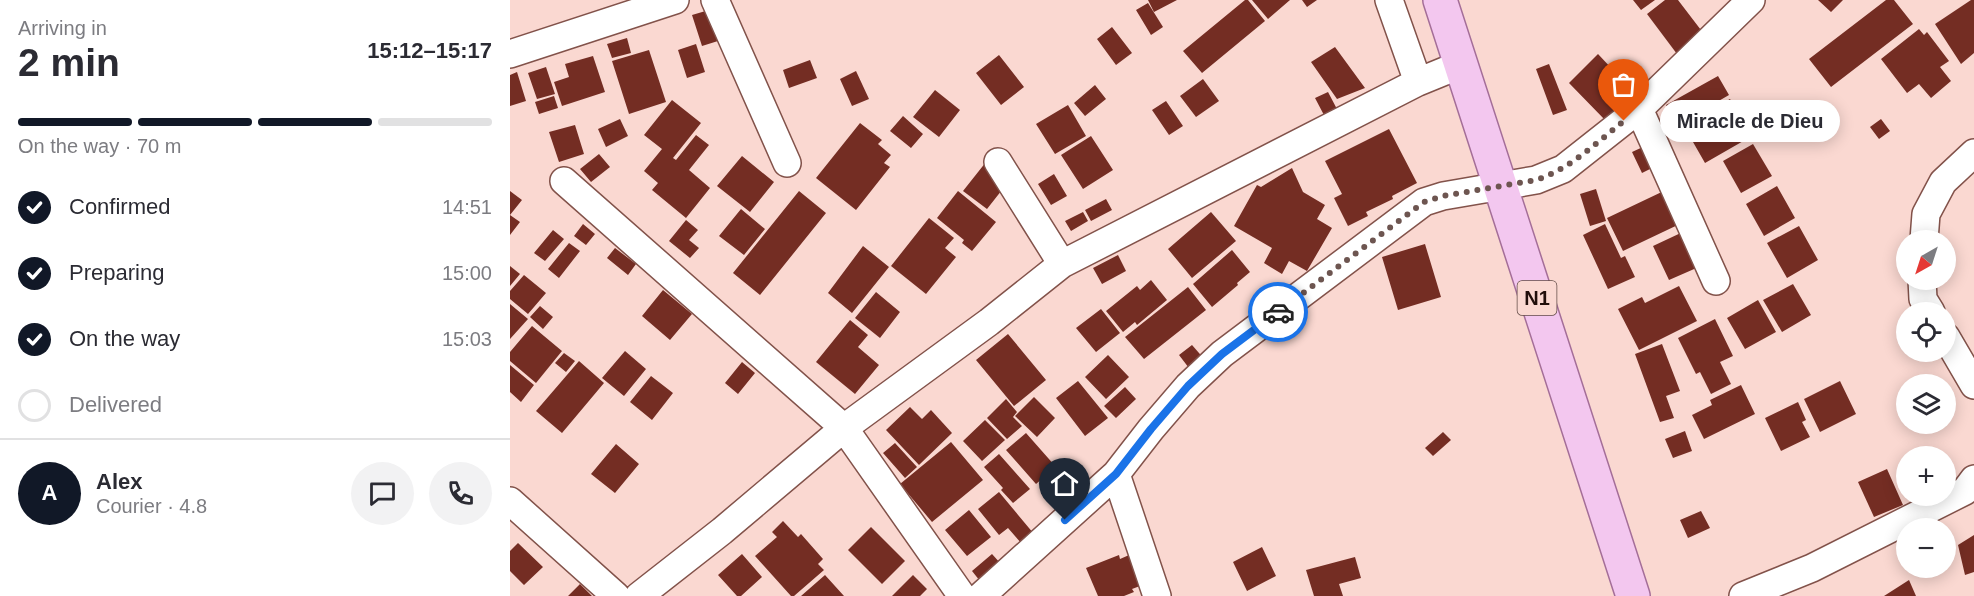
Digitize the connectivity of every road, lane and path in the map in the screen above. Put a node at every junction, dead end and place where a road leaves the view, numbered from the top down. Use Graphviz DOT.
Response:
graph roads {
  1 [pos="675,0"];
  2 [pos="715,0"];
  3 [pos="1389,0"];
  4 [pos="1440,0"];
  5 [pos="1751,0"];
  6 [pos="510,54"];
  7 [pos="1462,64"];
  8 [pos="1418,82"];
  9 [pos="1639,109"];
  10 [pos="1974,153"];
  11 [pos="998,162"];
  12 [pos="787,163"];
  13 [pos="564,180"];
  14 [pos="1501,187"];
  15 [pos="1925,230"];
  16 [pos="1062,264"];
  17 [pos="1716,281"];
  18 [pos="1956,354"];
  19 [pos="1974,385"];
  20 [pos="844,428"];
  21 [pos="1116,474"];
  22 [pos="1974,479"];
  23 [pos="510,501"];
  24 [pos="616,596"];
  25 [pos="639,596"];
  26 [pos="962,596"];
  27 [pos="981,596"];
  28 [pos="1157,596"];
  29 [pos="1633,596"];
  30 [pos="1743,596"];
  1 -- 6 [label="street"];
  2 -- 12 [label="street"];
  3 -- 8 [label="street"];
  4 -- 7 [label="main road, N1"];
  5 -- 9 [label="street"];
  7 -- 8 [label="street"];
  7 -- 14 [label="main road, N1"];
  8 -- 16 [label="street"];
  9 -- 14 [label="street"];
  9 -- 17 [label="street"];
  10 -- 15 [label="street"];
  11 -- 16 [label="street"];
  13 -- 20 [label="street"];
  14 -- 21 [label="street"];
  14 -- 29 [label="main road, N1"];
  16 -- 20 [label="street"];
  18 -- 19 [label="street"];
  20 -- 25 [label="street"];
  20 -- 26 [label="street"];
  21 -- 27 [label="street"];
  21 -- 28 [label="street"];
  22 -- 30 [label="street"];
  23 -- 24 [label="street"];
}
